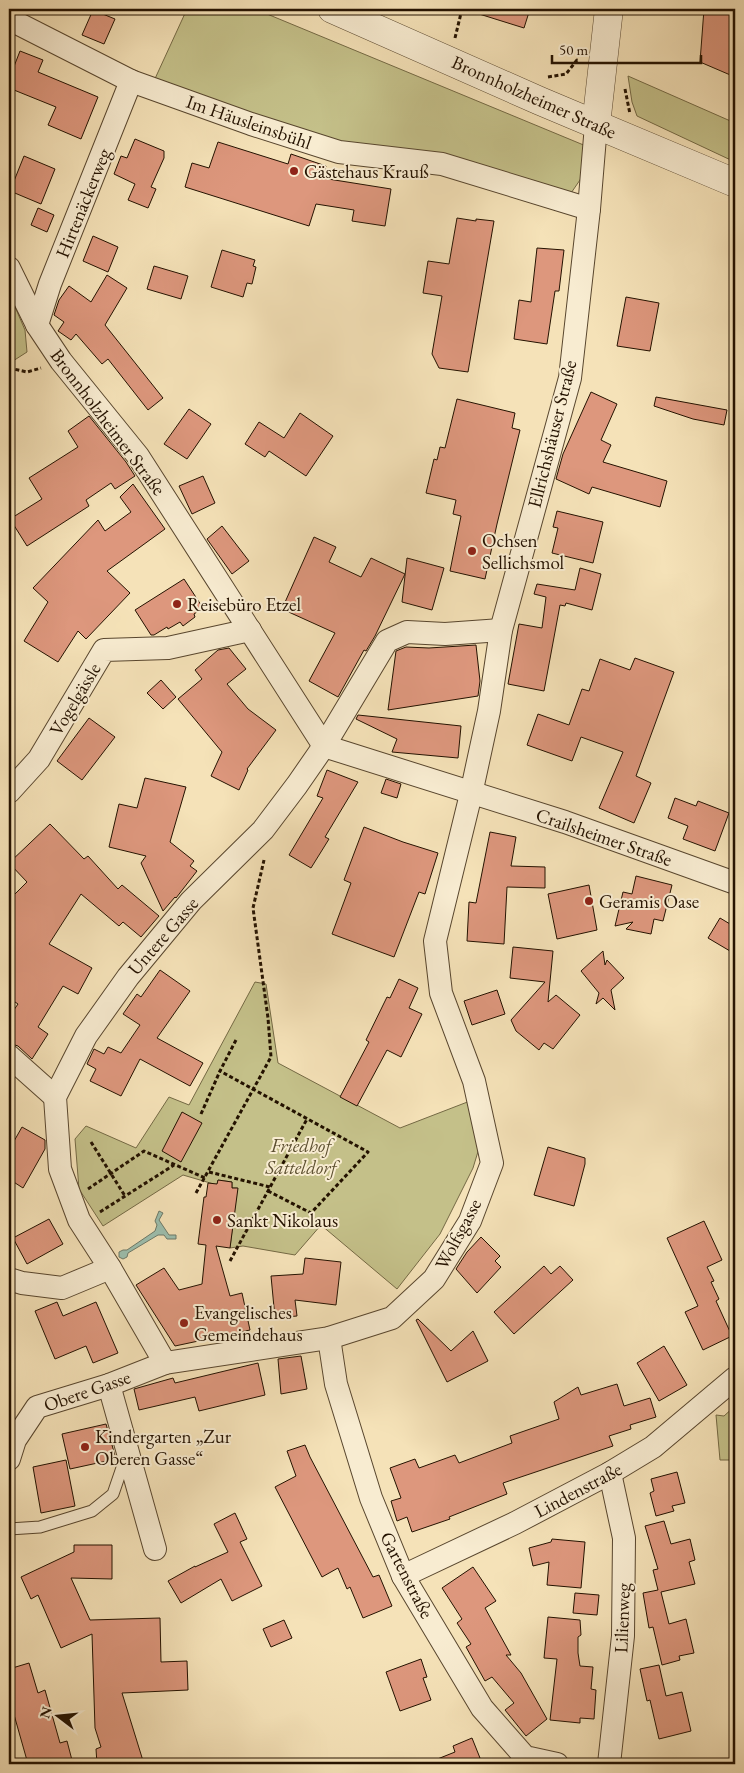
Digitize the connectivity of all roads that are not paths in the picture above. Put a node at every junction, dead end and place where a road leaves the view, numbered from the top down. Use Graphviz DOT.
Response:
graph roads {
  1 [pos="332,9"];
  2 [pos="608,9"];
  3 [pos="9,19"];
  4 [pos="132,81"];
  5 [pos="596,125"];
  6 [pos="735,183"];
  7 [pos="589,209"];
  8 [pos="9,268"];
  9 [pos="36,326"];
  10 [pos="250,630"];
  11 [pos="501,630"];
  12 [pos="324,746"];
  13 [pos="9,792"];
  14 [pos="471,794"];
  15 [pos="735,883"];
  16 [pos="9,1056"];
  17 [pos="55,1097"];
  18 [pos="110,1268"];
  19 [pos="9,1279"];
  20 [pos="329,1338"];
  21 [pos="165,1363"];
  22 [pos="735,1378"];
  23 [pos="109,1385"];
  24 [pos="127,1454"];
  25 [pos="9,1459"];
  26 [pos="610,1474"];
  27 [pos="9,1528"];
  28 [pos="155,1549"];
  29 [pos="403,1576"];
  30 [pos="557,1764"];
  31 [pos="609,1764"];
  1 -- 5 [label="street, Bronnholzheimer Straße"];
  2 -- 5 [label="street, Ellrichshäuser Straße"];
  3 -- 4 [label="street, Im Häusleinsbühl"];
  4 -- 7 [label="street, Im Häusleinsbühl"];
  4 -- 9 [label="street, Hirtenäckerweg"];
  5 -- 6 [label="street, Bronnholzheimer Straße"];
  5 -- 7 [label="street, Ellrichshäuser Straße"];
  7 -- 11 [label="street, Ellrichshäuser Straße"];
  8 -- 9 [label="street, Bronnholzheimer Straße"];
  9 -- 10 [label="street, Bronnholzheimer Straße"];
  10 -- 12 [label="street, Bronnholzheimer Straße"];
  10 -- 13 [label="street, Vogelgässle"];
  11 -- 12 [label="street, Untere Gasse"];
  11 -- 14 [label="street, Ellrichshäuser Straße"];
  12 -- 14 [label="street"];
  12 -- 17 [label="street, Untere Gasse"];
  14 -- 15 [label="street, Crailsheimer Straße"];
  14 -- 20 [label="street, Wolfsgasse"];
  16 -- 17 [label="street"];
  17 -- 18 [label="street"];
  18 -- 19 [label="street"];
  18 -- 21 [label="street"];
  20 -- 21 [label="street, Wolfsgasse"];
  20 -- 29 [label="street, Gartenstraße"];
  21 -- 23 [label="street, Obere Gasse"];
  22 -- 26 [label="street, Lindenstraße"];
  23 -- 24 [label="street"];
  23 -- 25 [label="street, Obere Gasse"];
  24 -- 27 [label="lane"];
  24 -- 28 [label="street"];
  26 -- 29 [label="street, Lindenstraße"];
  26 -- 31 [label="street, Lilienweg"];
  29 -- 30 [label="street, Gartenstraße"];
}
